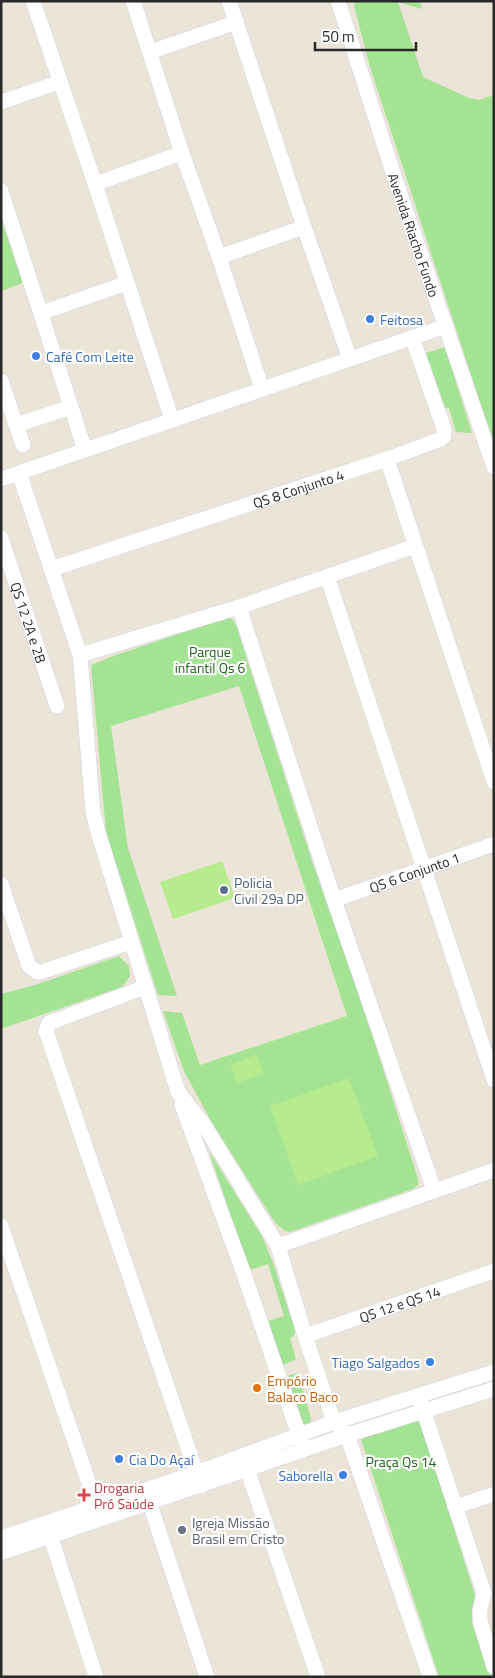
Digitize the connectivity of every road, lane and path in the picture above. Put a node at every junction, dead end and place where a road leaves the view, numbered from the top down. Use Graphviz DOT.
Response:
graph roads {
  1 [pos="33,1"];
  2 [pos="133,1"];
  3 [pos="229,1"];
  4 [pos="338,1"];
  5 [pos="236,22"];
  6 [pos="150,52"];
  7 [pos="60,82"];
  8 [pos="1,102"];
  9 [pos="182,153"];
  10 [pos="95,184"];
  11 [pos="1,191"];
  12 [pos="304,227"];
  13 [pos="219,257"];
  14 [pos="127,283"];
  15 [pos="41,314"];
  16 [pos="446,326"];
  17 [pos="412,337"];
  18 [pos="350,359"];
  19 [pos="1,380"];
  20 [pos="262,389"];
  21 [pos="71,407"];
  22 [pos="172,420"];
  23 [pos="16,425"];
  24 [pos="23,445"];
  25 [pos="85,450"];
  26 [pos="387,459"];
  27 [pos="494,467"];
  28 [pos="19,473"];
  29 [pos="1,479"];
  30 [pos="1,538"];
  31 [pos="415,546"];
  32 [pos="51,569"];
  33 [pos="327,576"];
  34 [pos="239,607"];
  35 [pos="80,656"];
  36 [pos="57,706"];
  37 [pos="494,782"];
  38 [pos="494,844"];
  39 [pos="423,868"];
  40 [pos="1,884"];
  41 [pos="334,900"];
  42 [pos="130,942"];
  43 [pos="145,987"];
  44 [pos="494,1080"];
  45 [pos="178,1092"];
  46 [pos="494,1170"];
  47 [pos="434,1190"];
  48 [pos="1,1226"];
  49 [pos="278,1246"];
  50 [pos="494,1271"];
  51 [pos="305,1336"];
  52 [pos="494,1372"];
  53 [pos="494,1389"];
  54 [pos="419,1396"];
  55 [pos="425,1411"];
  56 [pos="334,1422"];
  57 [pos="299,1435"];
  58 [pos="347,1436"];
  59 [pos="304,1450"];
  60 [pos="245,1463"];
  61 [pos="198,1479"];
  62 [pos="494,1494"];
  63 [pos="147,1497"];
  64 [pos="455,1507"];
  65 [pos="99,1513"];
  66 [pos="49,1530"];
  67 [pos="1,1538"];
  68 [pos="1,1554"];
  69 [pos="489,1592"];
  70 [pos="494,1667"];
  71 [pos="96,1677"];
  72 [pos="207,1677"];
  73 [pos="318,1677"];
  74 [pos="430,1677"];
  1 -- 7 [label="street"];
  2 -- 6 [label="street"];
  3 -- 5 [label="street"];
  4 -- 16 [label="street, Avenida Riacho Fundo"];
  5 -- 6 [label="street"];
  5 -- 12 [label="street"];
  6 -- 9 [label="street"];
  7 -- 8 [label="street"];
  7 -- 10 [label="street"];
  9 -- 10 [label="street"];
  9 -- 13 [label="street"];
  10 -- 14 [label="street"];
  11 -- 15 [label="street"];
  12 -- 13 [label="street"];
  12 -- 18 [label="street"];
  13 -- 20 [label="street"];
  14 -- 15 [label="street"];
  14 -- 22 [label="street"];
  15 -- 21 [label="street"];
  16 -- 17 [label="street"];
  16 -- 27 [label="street, Avenida Riacho Fundo"];
  17 -- 18 [label="street"];
  17 -- 26 [label="street, QS 8 Conjunto 4"];
  18 -- 20 [label="street"];
  19 -- 23 [label="street"];
  20 -- 22 [label="street"];
  21 -- 23 [label="street"];
  21 -- 25 [label="street"];
  22 -- 25 [label="street"];
  23 -- 24 [label="street"];
  25 -- 28 [label="street"];
  26 -- 31 [label="street"];
  26 -- 32 [label="street, QS 8 Conjunto 4"];
  28 -- 29 [label="street"];
  28 -- 32 [label="street"];
  30 -- 36 [label="street, QS 12 2A e 2B"];
  31 -- 33 [label="street"];
  31 -- 37 [label="street"];
  32 -- 35 [label="street"];
  33 -- 34 [label="street"];
  33 -- 39 [label="street"];
  34 -- 35 [label="street"];
  34 -- 41 [label="street"];
  35 -- 42 [label="street"];
  38 -- 39 [label="street, QS 6 Conjunto 1"];
  39 -- 41 [label="street, QS 6 Conjunto 1"];
  39 -- 44 [label="street"];
  40 -- 42 [label="street"];
  41 -- 47 [label="street"];
  42 -- 43 [label="street"];
  43 -- 45 [label="street"];
  43 -- 61 [label="street"];
  45 -- 49 [label="street"];
  45 -- 57 [label="street"];
  46 -- 47 [label="street"];
  47 -- 49 [label="street"];
  48 -- 65 [label="street"];
  49 -- 51 [label="street"];
  50 -- 51 [label="street, QS 12 e QS 14"];
  51 -- 56 [label="street"];
  52 -- 54 [label="street"];
  53 -- 55 [label="street"];
  54 -- 55 [label="street"];
  54 -- 56 [label="street"];
  55 -- 58 [label="street"];
  55 -- 64 [label="street"];
  56 -- 57 [label="street"];
  56 -- 58 [label="street"];
  57 -- 59 [label="street"];
  57 -- 60 [label="street"];
  58 -- 59 [label="street"];
  58 -- 74 [label="street"];
  59 -- 60 [label="street"];
  60 -- 61 [label="street"];
  60 -- 73 [label="street"];
  61 -- 63 [label="street"];
  62 -- 64 [label="street"];
  63 -- 65 [label="street"];
  63 -- 72 [label="street"];
  64 -- 69 [label="street"];
  65 -- 66 [label="street"];
  66 -- 67 [label="street"];
  66 -- 68 [label="street"];
  66 -- 71 [label="street"];
  69 -- 70 [label="street"];
}
